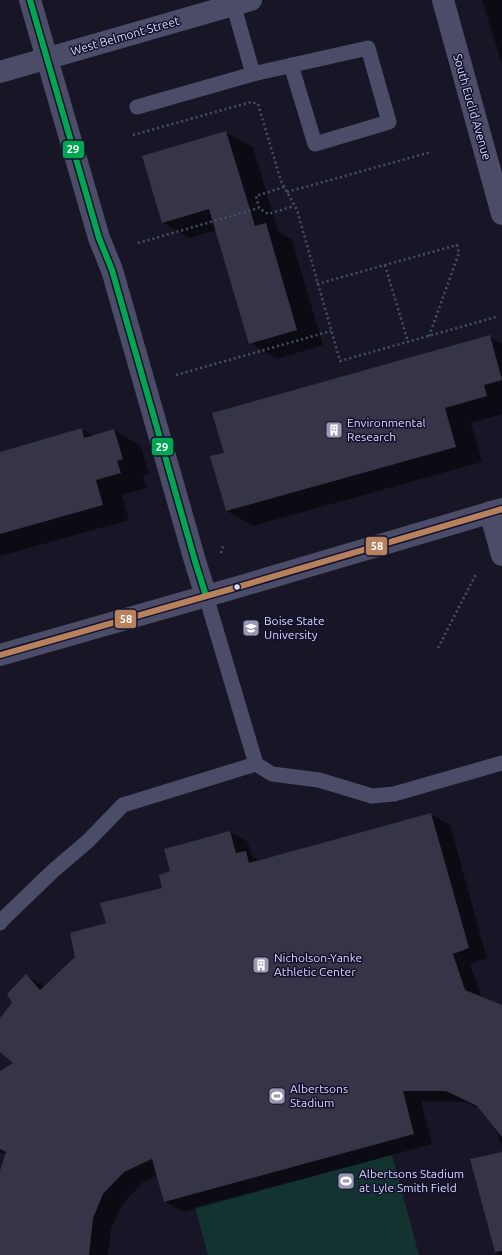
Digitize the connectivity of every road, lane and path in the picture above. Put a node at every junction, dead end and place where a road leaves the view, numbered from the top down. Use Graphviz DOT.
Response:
graph roads {
  1 [pos="30,0"];
  2 [pos="443,0"];
  3 [pos="238,2"];
  4 [pos="46,59"];
  5 [pos="291,65"];
  6 [pos="0,72"];
  7 [pos="253,74"];
  8 [pos="137,107"];
  9 [pos="133,135"];
  10 [pos="432,152"];
  11 [pos="284,188"];
  12 [pos="287,192"];
  13 [pos="294,206"];
  14 [pos="259,208"];
  15 [pos="502,214"];
  16 [pos="138,243"];
  17 [pos="384,265"];
  18 [pos="317,284"];
  19 [pos="496,317"];
  20 [pos="331,331"];
  21 [pos="429,336"];
  22 [pos="408,342"];
  23 [pos="176,375"];
  24 [pos="496,511"];
  25 [pos="224,543"];
  26 [pos="220,553"];
  27 [pos="502,555"];
  28 [pos="476,574"];
  29 [pos="206,596"];
  30 [pos="438,648"];
  31 [pos="0,655"];
  32 [pos="502,763"];
  33 [pos="256,764"];
  34 [pos="0,923"];
  1 -- 4 [label="street"];
  2 -- 15 [label="street, South Euclid Avenue"];
  3 -- 4 [label="street, West Belmont Street"];
  3 -- 7 [label="lane"];
  4 -- 6 [label="street, West Belmont Street"];
  4 -- 29 [label="street"];
  5 -- 5 [label="lane"];
  5 -- 7 [label="lane"];
  7 -- 8 [label="lane"];
  9 -- 11 [label="path"];
  10 -- 12 [label="path"];
  11 -- 12 [label="path"];
  11 -- 14 [label="path"];
  12 -- 13 [label="path"];
  13 -- 14 [label="path"];
  13 -- 18 [label="path"];
  14 -- 16 [label="path"];
  17 -- 18 [label="path"];
  17 -- 21 [label="path"];
  17 -- 22 [label="path"];
  18 -- 20 [label="path"];
  19 -- 21 [label="path"];
  20 -- 22 [label="path"];
  20 -- 23 [label="path"];
  21 -- 22 [label="path"];
  24 -- 27 [label="street"];
  24 -- 29 [label="street"];
  25 -- 26 [label="path"];
  28 -- 30 [label="path"];
  29 -- 31 [label="street"];
  29 -- 33 [label="lane"];
  32 -- 33 [label="lane"];
  33 -- 34 [label="lane"];
}
